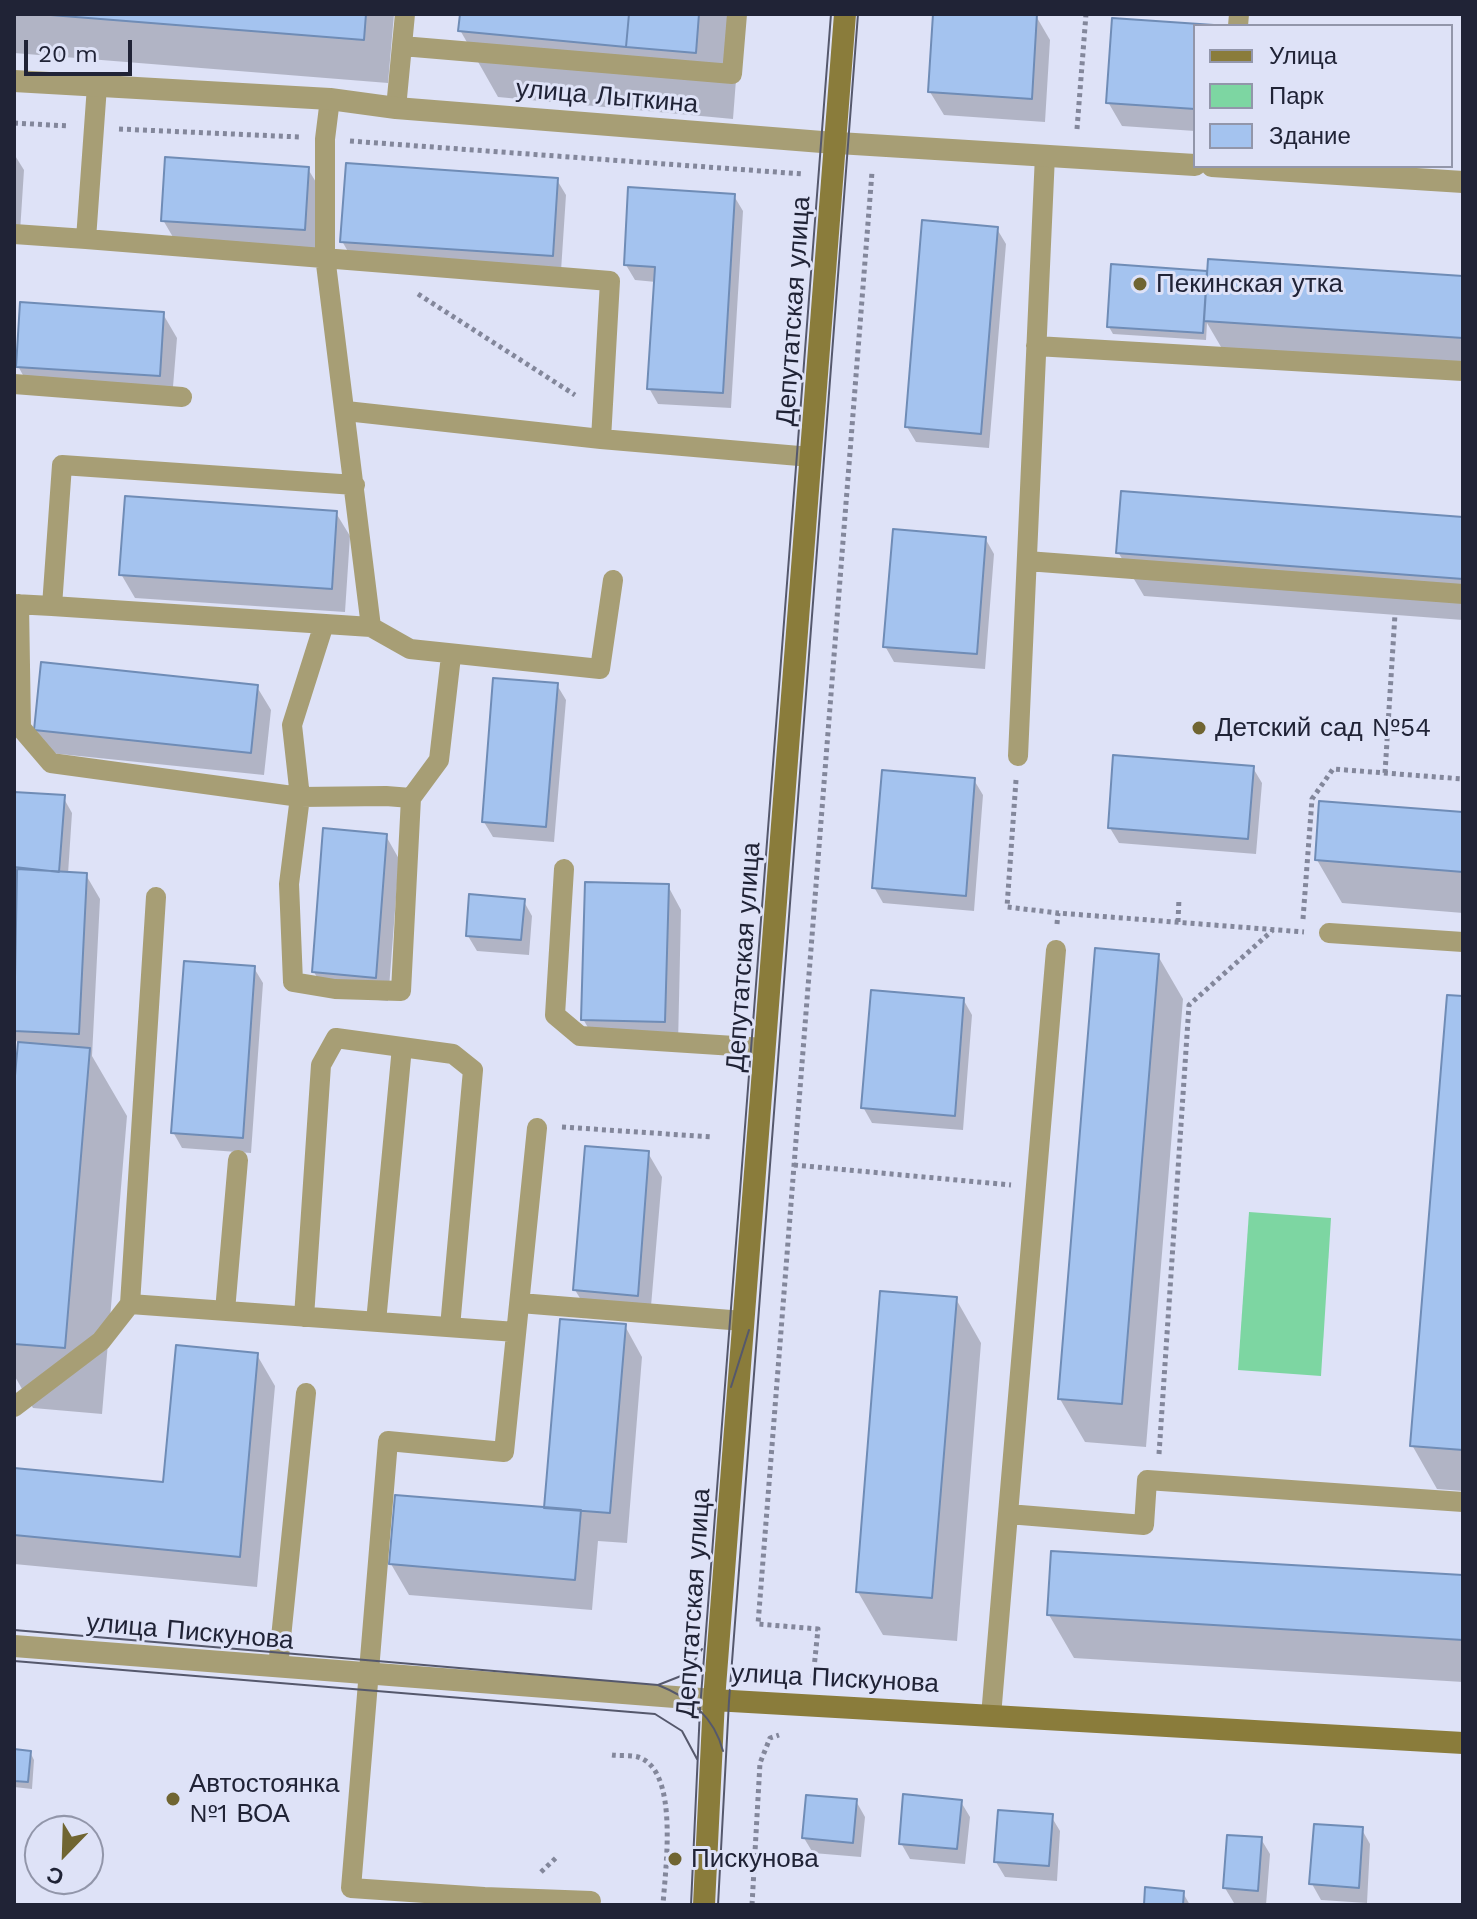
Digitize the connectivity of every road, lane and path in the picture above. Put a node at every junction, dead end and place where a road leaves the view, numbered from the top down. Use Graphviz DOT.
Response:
graph roads {
  1 [pos="405,14"];
  2 [pos="737,14"];
  3 [pos="845,14"];
  4 [pos="1086,14"];
  5 [pos="402,46"];
  6 [pos="14,81"];
  7 [pos="97,86"];
  8 [pos="330,99"];
  9 [pos="396,108"];
  10 [pos="14,123"];
  11 [pos="94,128"];
  12 [pos="325,139"];
  13 [pos="835,142"];
  14 [pos="1045,155"];
  15 [pos="1075,158"];
  16 [pos="873,163"];
  17 [pos="1193,165"];
  18 [pos="1257,168"];
  19 [pos="804,174"];
  20 [pos="1463,182"];
  21 [pos="14,234"];
  22 [pos="86,239"];
  23 [pos="325,256"];
  24 [pos="365,260"];
  25 [pos="1036,346"];
  26 [pos="1463,371"];
  27 [pos="14,384"];
  28 [pos="182,397"];
  29 [pos="346,411"];
  30 [pos="602,413"];
  31 [pos="601,439"];
  32 [pos="811,457"];
  33 [pos="355,485"];
  34 [pos="1027,561"];
  35 [pos="613,580"];
  36 [pos="1396,589"];
  37 [pos="1463,594"];
  38 [pos="17,604"];
  39 [pos="52,606"];
  40 [pos="324,624"];
  41 [pos="371,627"];
  42 [pos="451,656"];
  43 [pos="1018,756"];
  44 [pos="1385,773"];
  45 [pos="1463,779"];
  46 [pos="300,797"];
  47 [pos="411,798"];
  48 [pos="564,869"];
  49 [pos="156,897"];
  50 [pos="1179,898"];
  51 [pos="1058,913"];
  52 [pos="1178,922"];
  53 [pos="1273,930"];
  54 [pos="1302,932"];
  55 [pos="1329,933"];
  56 [pos="1463,942"];
  57 [pos="1056,950"];
  58 [pos="402,1047"];
  59 [pos="765,1048"];
  60 [pos="537,1128"];
  61 [pos="713,1137"];
  62 [pos="238,1160"];
  63 [pos="794,1165"];
  64 [pos="1036,1187"];
  65 [pos="520,1303"];
  66 [pos="130,1304"];
  67 [pos="225,1311"];
  68 [pos="304,1317"];
  69 [pos="743,1321"];
  70 [pos="376,1322"];
  71 [pos="450,1327"];
  72 [pos="516,1332"];
  73 [pos="306,1393"];
  74 [pos="14,1407"];
  75 [pos="1157,1481"];
  76 [pos="1463,1502"];
  77 [pos="1008,1514"];
  78 [pos="14,1646"];
  79 [pos="278,1667"];
  80 [pos="369,1674"];
  81 [pos="813,1679"];
  82 [pos="714,1700"];
  83 [pos="991,1716"];
  84 [pos="787,1732"];
  85 [pos="1463,1743"];
  86 [pos="612,1755"];
  87 [pos="351,1896"];
  88 [pos="484,1901"];
  89 [pos="591,1901"];
  90 [pos="663,1905"];
  91 [pos="704,1905"];
  92 [pos="752,1905"];
  1 -- 5 [label="lane"];
  2 -- 5 [label="lane"];
  3 -- 13 [label="main road, Депутатская улица"];
  4 -- 15 [label="path"];
  5 -- 9 [label="lane"];
  6 -- 7 [label="street, улица Лыткина"];
  7 -- 8 [label="street, улица Лыткина"];
  7 -- 11 [label="lane"];
  8 -- 9 [label="street, улица Лыткина"];
  8 -- 12 [label="lane"];
  9 -- 13 [label="street, улица Лыткина"];
  10 -- 11 [label="path"];
  11 -- 12 [label="path"];
  11 -- 22 [label="lane"];
  12 -- 19 [label="path"];
  12 -- 23 [label="lane"];
  13 -- 14 [label="street, улица Лыткина"];
  13 -- 32 [label="main road, Депутатская улица"];
  14 -- 15 [label="street, улица Лыткина"];
  14 -- 25 [label="lane"];
  15 -- 17 [label="street, улица Лыткина"];
  16 -- 63 [label="path"];
  18 -- 20 [label="street"];
  21 -- 22 [label="lane"];
  22 -- 23 [label="lane"];
  23 -- 24 [label="lane"];
  23 -- 29 [label="lane"];
  24 -- 30 [label="path"];
  24 -- 30 [label="lane"];
  25 -- 26 [label="lane"];
  25 -- 34 [label="lane"];
  27 -- 28 [label="lane"];
  29 -- 31 [label="lane"];
  29 -- 33 [label="lane"];
  30 -- 31 [label="lane"];
  31 -- 32 [label="lane"];
  32 -- 59 [label="main road, Депутатская улица"];
  33 -- 39 [label="lane"];
  33 -- 41 [label="lane"];
  34 -- 36 [label="lane"];
  34 -- 43 [label="lane"];
  35 -- 42 [label="lane"];
  36 -- 37 [label="lane"];
  36 -- 44 [label="path"];
  38 -- 39 [label="lane"];
  38 -- 46 [label="lane"];
  39 -- 40 [label="lane"];
  40 -- 41 [label="lane"];
  40 -- 46 [label="lane"];
  41 -- 42 [label="lane"];
  42 -- 47 [label="lane"];
  43 -- 51 [label="path"];
  44 -- 45 [label="path"];
  44 -- 54 [label="path"];
  46 -- 47 [label="lane"];
  46 -- 47 [label="lane"];
  48 -- 59 [label="lane"];
  49 -- 66 [label="lane"];
  50 -- 52 [label="path"];
  51 -- 52 [label="path"];
  51 -- 57 [label="path"];
  52 -- 53 [label="path"];
  53 -- 54 [label="path"];
  53 -- 75 [label="path"];
  54 -- 55 [label="path"];
  55 -- 56 [label="lane"];
  57 -- 64 [label="lane"];
  58 -- 68 [label="lane"];
  58 -- 70 [label="lane"];
  58 -- 71 [label="lane"];
  59 -- 69 [label="main road, Депутатская улица"];
  60 -- 61 [label="path"];
  60 -- 65 [label="lane"];
  62 -- 67 [label="lane"];
  63 -- 64 [label="path"];
  63 -- 81 [label="path"];
  64 -- 77 [label="lane"];
  65 -- 69 [label="lane"];
  65 -- 72 [label="lane"];
  66 -- 67 [label="lane"];
  66 -- 74 [label="lane"];
  67 -- 68 [label="lane"];
  68 -- 70 [label="lane"];
  69 -- 82 [label="main road, Депутатская улица"];
  70 -- 71 [label="lane"];
  71 -- 72 [label="lane"];
  72 -- 80 [label="lane"];
  73 -- 79 [label="lane"];
  75 -- 76 [label="lane"];
  75 -- 77 [label="lane"];
  77 -- 83 [label="lane"];
  78 -- 79 [label="street, улица Пискунова"];
  79 -- 80 [label="street, улица Пискунова"];
  80 -- 82 [label="street, улица Пискунова"];
  80 -- 87 [label="lane"];
  82 -- 83 [label="main road, улица Пискунова"];
  82 -- 91 [label="main road, Депутатская улица"];
  83 -- 85 [label="main road, улица Пискунова"];
  84 -- 92 [label="path"];
  86 -- 90 [label="path"];
  87 -- 88 [label="lane"];
  88 -- 89 [label="lane"];
}
